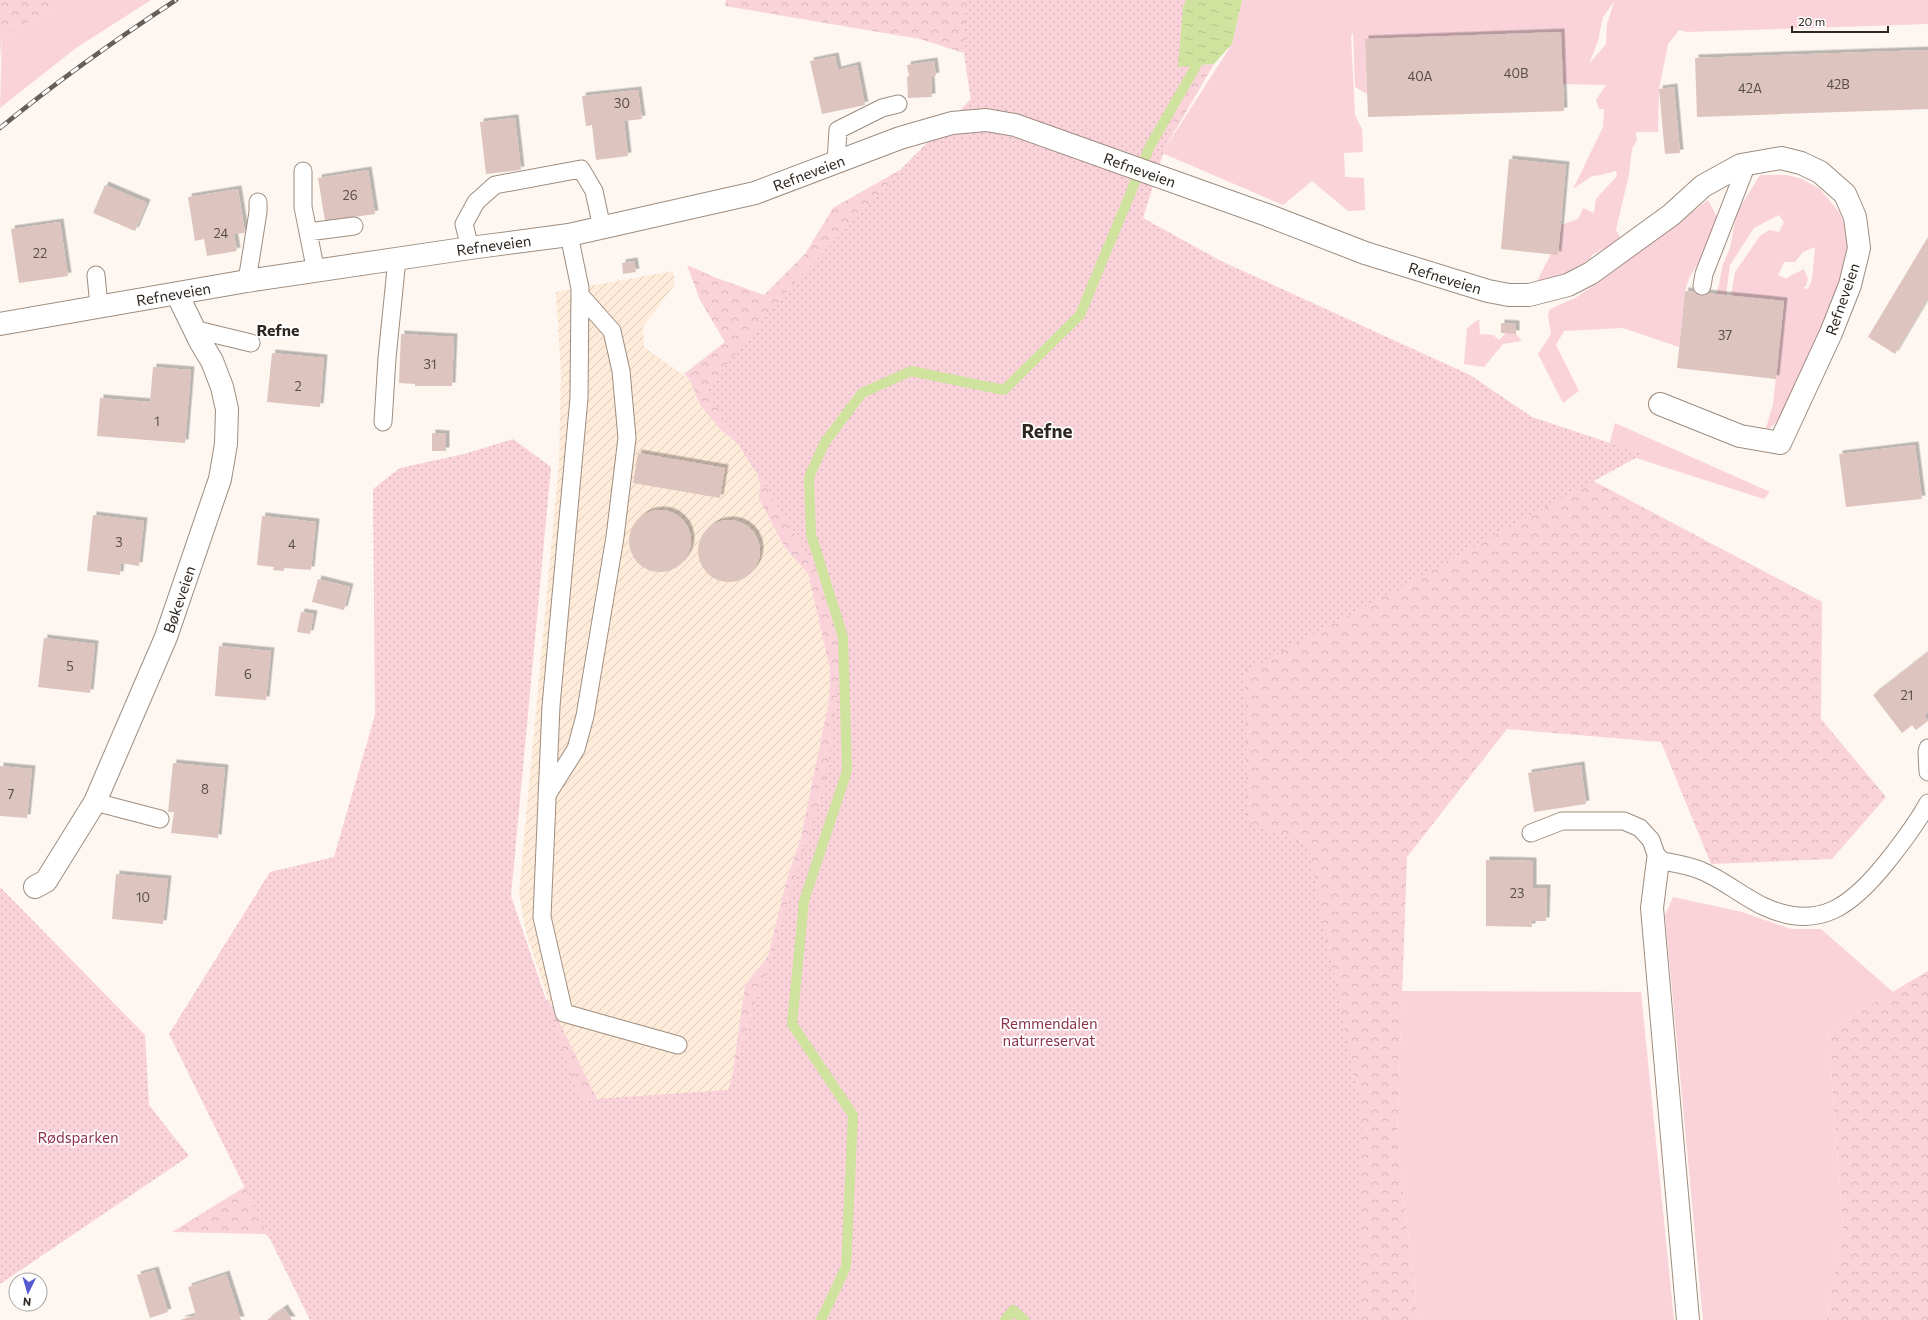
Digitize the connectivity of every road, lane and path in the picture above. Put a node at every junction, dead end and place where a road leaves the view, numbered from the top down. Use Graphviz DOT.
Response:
graph roads {
  1 [pos="898,104"];
  2 [pos="836,163"];
  3 [pos="1747,164"];
  4 [pos="303,171"];
  5 [pos="258,202"];
  6 [pos="354,226"];
  7 [pos="602,228"];
  8 [pos="308,232"];
  9 [pos="569,235"];
  10 [pos="470,248"];
  11 [pos="397,259"];
  12 [pos="316,272"];
  13 [pos="96,275"];
  14 [pos="247,282"];
  15 [pos="1702,286"];
  16 [pos="177,294"];
  17 [pos="580,295"];
  18 [pos="99,306"];
  19 [pos="0,324"];
  20 [pos="193,329"];
  21 [pos="251,343"];
  22 [pos="1660,404"];
  23 [pos="383,422"];
  24 [pos="1928,748"];
  25 [pos="1928,772"];
  26 [pos="546,797"];
  27 [pos="95,802"];
  28 [pos="1928,803"];
  29 [pos="160,819"];
  30 [pos="1531,833"];
  31 [pos="1658,860"];
  32 [pos="35,887"];
  33 [pos="678,1045"];
  34 [pos="1688,1320"];
  1 -- 2 [label="lane"];
  2 -- 3 [label="street, Refneveien"];
  2 -- 7 [label="street, Refneveien"];
  3 -- 15 [label="lane"];
  3 -- 22 [label="street, Refneveien"];
  4 -- 8 [label="lane"];
  5 -- 14 [label="lane"];
  6 -- 8 [label="lane"];
  7 -- 9 [label="street, Refneveien"];
  7 -- 10 [label="lane"];
  8 -- 12 [label="lane"];
  9 -- 10 [label="street, Refneveien"];
  9 -- 17 [label="lane"];
  10 -- 11 [label="street, Refneveien"];
  11 -- 12 [label="street, Refneveien"];
  11 -- 23 [label="lane"];
  12 -- 14 [label="street, Refneveien"];
  13 -- 18 [label="lane"];
  14 -- 16 [label="street, Refneveien"];
  16 -- 18 [label="street, Refneveien"];
  16 -- 20 [label="street, Bøkeveien"];
  17 -- 26 [label="lane"];
  17 -- 26 [label="lane"];
  18 -- 19 [label="street, Refneveien"];
  20 -- 21 [label="lane"];
  20 -- 27 [label="street, Bøkeveien"];
  24 -- 25 [label="lane"];
  26 -- 33 [label="lane"];
  27 -- 29 [label="lane"];
  27 -- 32 [label="street, Bøkeveien"];
  28 -- 31 [label="lane"];
  30 -- 31 [label="lane"];
  31 -- 34 [label="street"];
}
